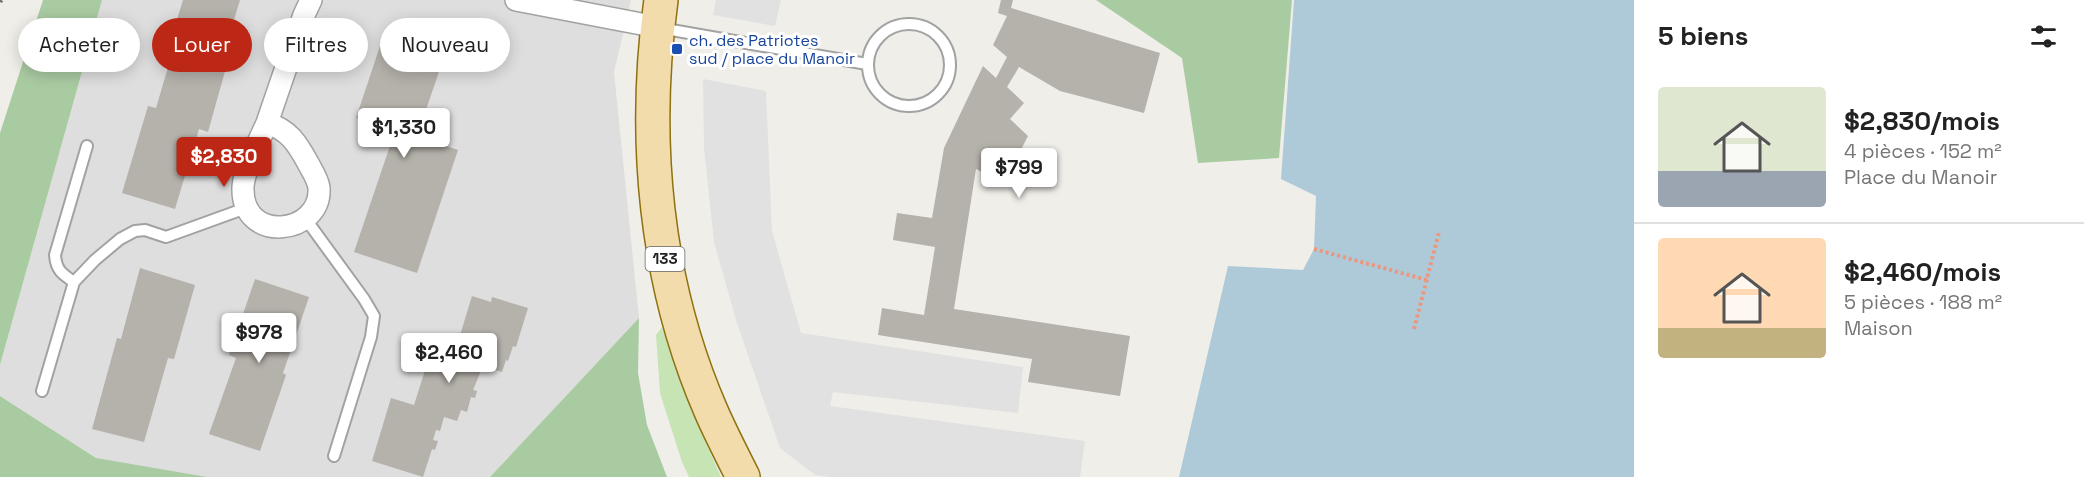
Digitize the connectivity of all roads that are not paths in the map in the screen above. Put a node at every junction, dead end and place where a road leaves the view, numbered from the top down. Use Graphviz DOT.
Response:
graph roads {
  1 [pos="311,0"];
  2 [pos="516,0"];
  3 [pos="659,14"];
  4 [pos="867,64"];
  5 [pos="267,123"];
  6 [pos="87,146"];
  7 [pos="246,208"];
  8 [pos="305,218"];
  9 [pos="74,282"];
  10 [pos="42,391"];
  11 [pos="334,456"];
  12 [pos="743,477"];
  1 -- 5 [label="street"];
  2 -- 3 [label="street"];
  3 -- 4 [label="lane"];
  3 -- 12 [label="main road, 133"];
  4 -- 4 [label="lane"];
  5 -- 7 [label="street"];
  5 -- 8 [label="street"];
  6 -- 9 [label="lane"];
  7 -- 8 [label="street"];
  7 -- 9 [label="lane"];
  8 -- 11 [label="lane"];
  9 -- 10 [label="lane"];
}
